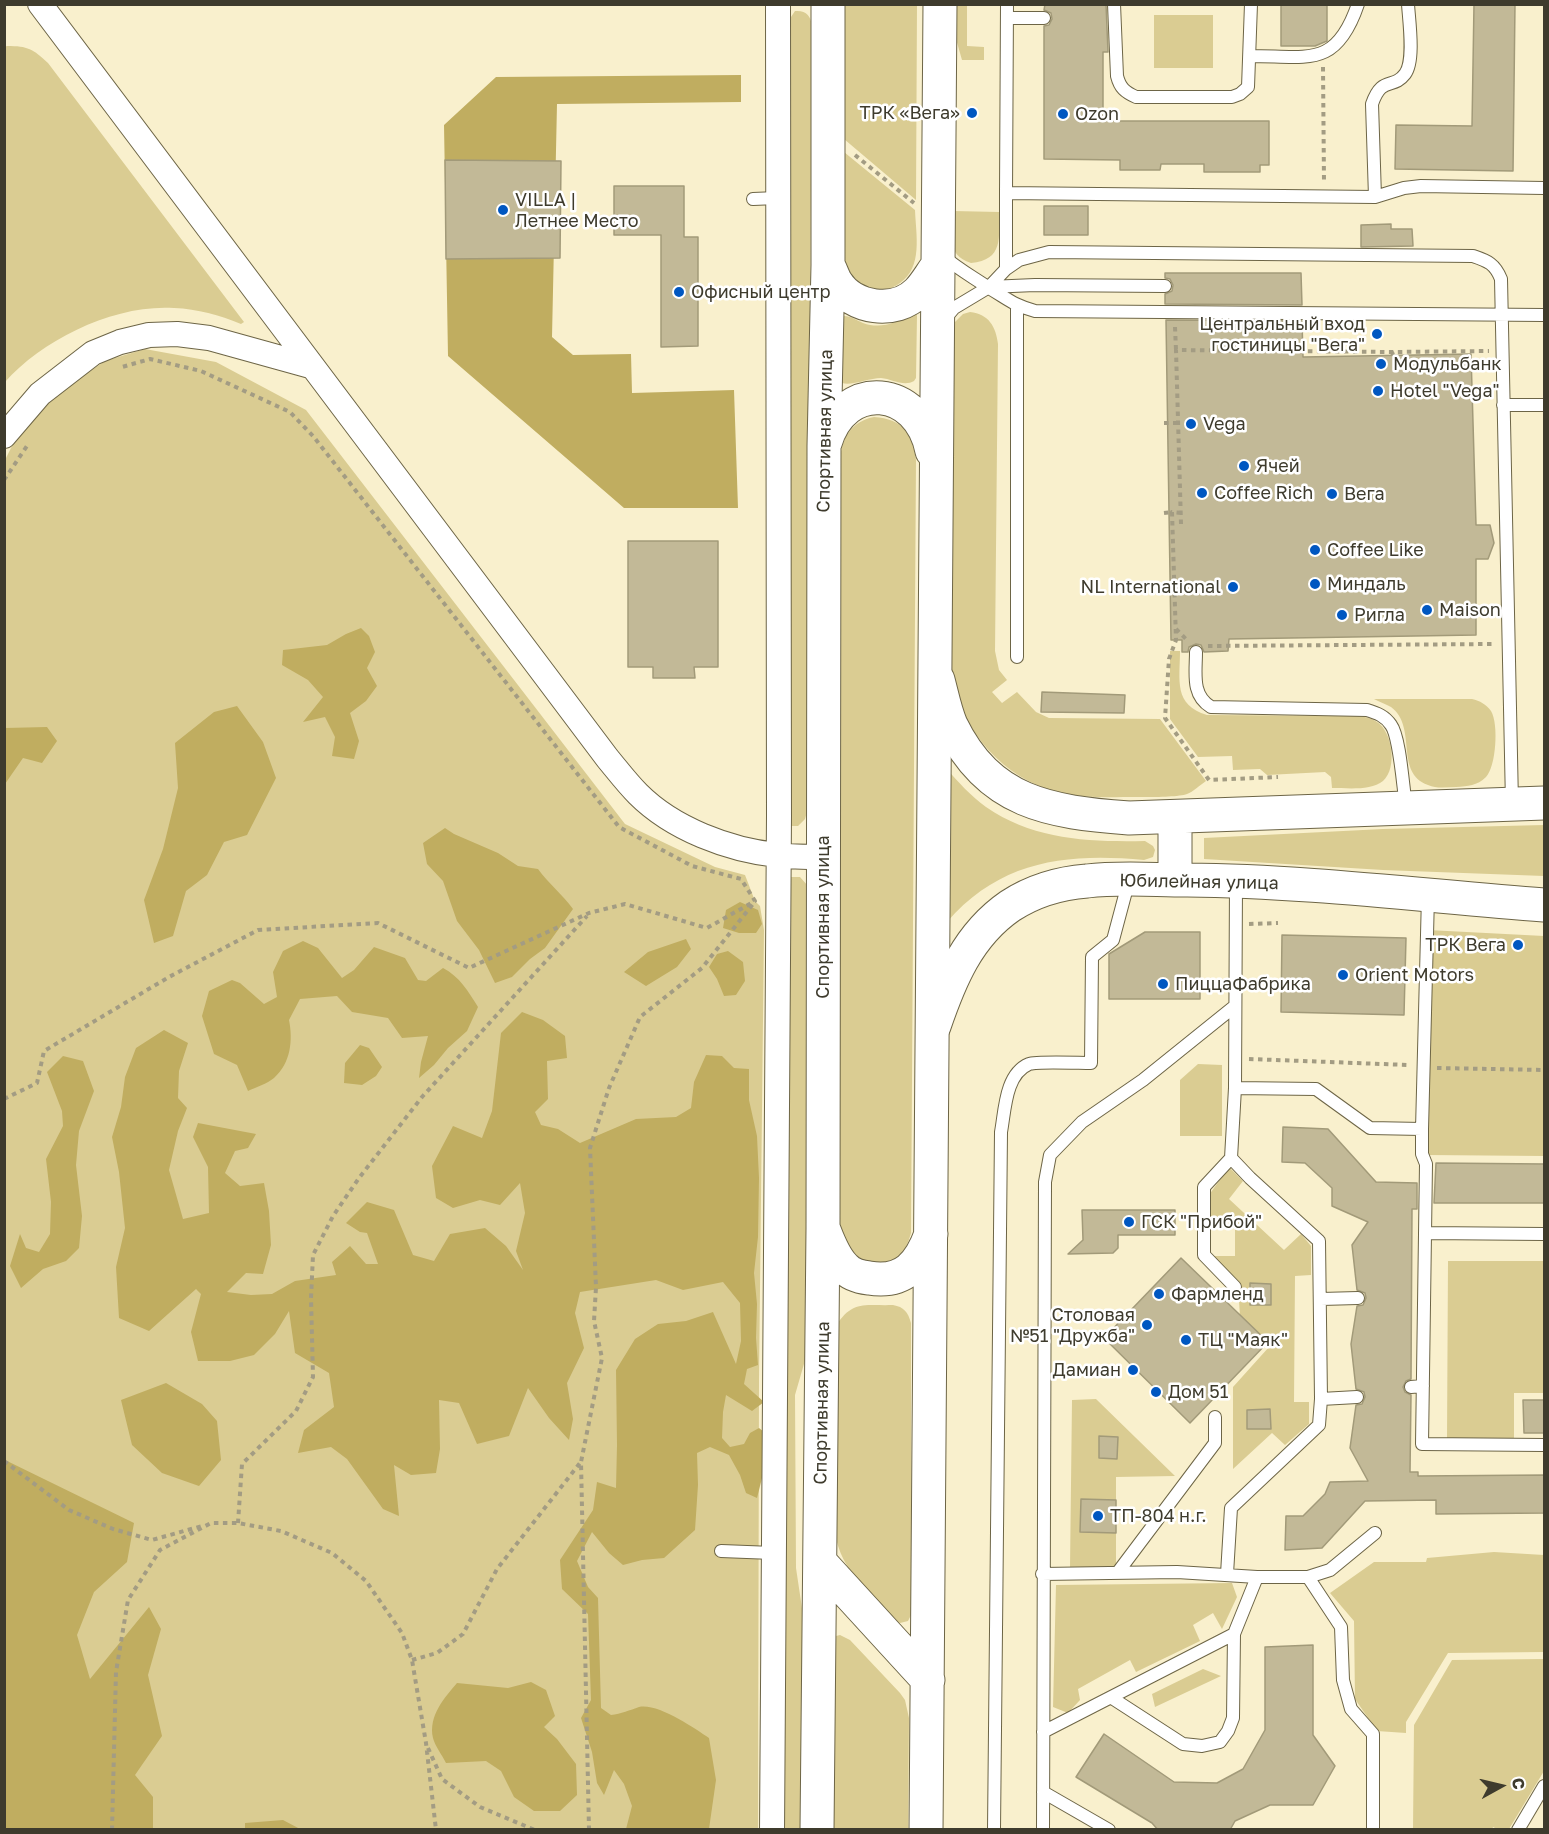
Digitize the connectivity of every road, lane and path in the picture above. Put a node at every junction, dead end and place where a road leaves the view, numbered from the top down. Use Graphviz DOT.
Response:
graph roads {
  1 [pos="19,4"];
  2 [pos="778,4"];
  3 [pos="828,4"];
  4 [pos="940,4"];
  5 [pos="1114,4"];
  6 [pos="1251,4"];
  7 [pos="1358,4"];
  8 [pos="1408,4"];
  9 [pos="1007,11"];
  10 [pos="46,13"];
  11 [pos="1044,18"];
  12 [pos="1323,54"];
  13 [pos="1250,56"];
  14 [pos="852,152"];
  15 [pos="1545,188"];
  16 [pos="1006,193"];
  17 [pos="1324,197"];
  18 [pos="1375,197"];
  19 [pos="777,198"];
  20 [pos="753,199"];
  21 [pos="915,204"];
  22 [pos="938,258"];
  23 [pos="828,265"];
  24 [pos="1006,269"];
  25 [pos="1165,286"];
  26 [pos="989,287"];
  27 [pos="1017,306"];
  28 [pos="1501,315"];
  29 [pos="1545,315"];
  30 [pos="937,328"];
  31 [pos="1471,351"];
  32 [pos="310,366"];
  33 [pos="113,369"];
  34 [pos="1503,405"];
  35 [pos="1545,405"];
  36 [pos="1164,423"];
  37 [pos="1178,423"];
  38 [pos="4,436"];
  39 [pos="30,442"];
  40 [pos="824,446"];
  41 [pos="936,471"];
  42 [pos="4,480"];
  43 [pos="1172,512"];
  44 [pos="1164,513"];
  45 [pos="1181,513"];
  46 [pos="1181,524"];
  47 [pos="1176,629"];
  48 [pos="1508,644"];
  49 [pos="1198,648"];
  50 [pos="1017,657"];
  51 [pos="935,671"];
  52 [pos="1278,777"];
  53 [pos="1545,803"];
  54 [pos="1512,804"];
  55 [pos="1406,807"];
  56 [pos="1175,818"];
  57 [pos="777,855"];
  58 [pos="823,857"];
  59 [pos="1129,879"];
  60 [pos="1175,880"];
  61 [pos="1236,880"];
  62 [pos="759,892"];
  63 [pos="1428,897"];
  64 [pos="755,901"];
  65 [pos="1545,905"];
  66 [pos="590,913"];
  67 [pos="1278,923"];
  68 [pos="1243,924"];
  69 [pos="1235,1006"];
  70 [pos="932,1033"];
  71 [pos="1234,1058"];
  72 [pos="1423,1066"];
  73 [pos="1545,1070"];
  74 [pos="1235,1088"];
  75 [pos="4,1099"];
  76 [pos="1422,1129"];
  77 [pos="1231,1158"];
  78 [pos="823,1229"];
  79 [pos="1425,1233"];
  80 [pos="931,1234"];
  81 [pos="1545,1234"];
  82 [pos="1235,1287"];
  83 [pos="1359,1298"];
  84 [pos="1321,1299"];
  85 [pos="999,1334"];
  86 [pos="1044,1336"];
  87 [pos="1357,1397"];
  88 [pos="1321,1399"];
  89 [pos="1215,1418"];
  90 [pos="1545,1445"];
  91 [pos="4,1461"];
  92 [pos="581,1462"];
  93 [pos="238,1523"];
  94 [pos="211,1524"];
  95 [pos="1375,1533"];
  96 [pos="721,1551"];
  97 [pos="773,1553"];
  98 [pos="820,1562"];
  99 [pos="1118,1572"];
  100 [pos="1042,1574"];
  101 [pos="1227,1574"];
  102 [pos="1257,1577"];
  103 [pos="1308,1577"];
  104 [pos="1234,1634"];
  105 [pos="412,1660"];
  106 [pos="928,1680"];
  107 [pos="1112,1698"];
  108 [pos="1043,1732"];
  109 [pos="426,1743"];
  110 [pos="1545,1786"];
  111 [pos="1043,1792"];
  112 [pos="112,1830"];
  113 [pos="436,1830"];
  114 [pos="535,1830"];
  115 [pos="589,1830"];
  116 [pos="772,1830"];
  117 [pos="817,1830"];
  118 [pos="926,1830"];
  119 [pos="994,1830"];
  120 [pos="1043,1830"];
  121 [pos="1109,1830"];
  122 [pos="1373,1830"];
  123 [pos="1518,1830"];
  1 -- 10 [label="street"];
  2 -- 19 [label="street"];
  3 -- 23 [label="main road, Спортивная улица"];
  4 -- 22 [label="main road"];
  5 -- 13 [label="lane"];
  6 -- 13 [label="lane"];
  7 -- 12 [label="lane"];
  8 -- 18 [label="lane"];
  9 -- 11 [label="lane"];
  9 -- 16 [label="lane"];
  10 -- 32 [label="street"];
  12 -- 13 [label="lane"];
  12 -- 17 [label="path"];
  14 -- 21 [label="path"];
  15 -- 18 [label="lane"];
  16 -- 17 [label="lane"];
  16 -- 24 [label="lane"];
  17 -- 18 [label="lane"];
  19 -- 20 [label="lane"];
  19 -- 57 [label="street"];
  22 -- 23 [label="main road"];
  22 -- 26 [label="lane"];
  22 -- 30 [label="main road"];
  23 -- 40 [label="main road, Спортивная улица"];
  24 -- 26 [label="lane"];
  24 -- 28 [label="lane"];
  25 -- 26 [label="lane"];
  26 -- 27 [label="lane"];
  26 -- 30 [label="lane"];
  27 -- 28 [label="lane"];
  27 -- 50 [label="lane"];
  28 -- 29 [label="lane"];
  28 -- 34 [label="lane"];
  30 -- 41 [label="main road"];
  31 -- 37 [label="path"];
  32 -- 38 [label="street"];
  32 -- 57 [label="street"];
  33 -- 64 [label="path"];
  34 -- 35 [label="lane"];
  34 -- 48 [label="lane"];
  36 -- 37 [label="path"];
  37 -- 45 [label="path"];
  39 -- 42 [label="path"];
  40 -- 41 [label="main road"];
  40 -- 58 [label="main road, Спортивная улица"];
  41 -- 51 [label="main road"];
  43 -- 44 [label="path"];
  43 -- 45 [label="path"];
  43 -- 47 [label="path"];
  45 -- 46 [label="path"];
  47 -- 49 [label="path"];
  47 -- 52 [label="path"];
  48 -- 49 [label="path"];
  48 -- 54 [label="lane"];
  49 -- 55 [label="lane"];
  51 -- 56 [label="main road"];
  51 -- 70 [label="main road"];
  53 -- 54 [label="main road"];
  54 -- 55 [label="main road"];
  55 -- 56 [label="main road"];
  56 -- 60 [label="main road"];
  57 -- 58 [label="street"];
  57 -- 97 [label="street"];
  58 -- 78 [label="main road, Спортивная улица"];
  59 -- 60 [label="main road, Юбилейная улица"];
  59 -- 70 [label="main road, Юбилейная улица"];
  59 -- 85 [label="lane"];
  60 -- 61 [label="main road, Юбилейная улица"];
  61 -- 63 [label="main road, Юбилейная улица"];
  61 -- 69 [label="lane"];
  62 -- 64 [label="path"];
  63 -- 65 [label="main road, Юбилейная улица"];
  63 -- 72 [label="lane"];
  64 -- 66 [label="path"];
  64 -- 92 [label="path"];
  66 -- 75 [label="path"];
  66 -- 93 [label="path"];
  67 -- 68 [label="path"];
  69 -- 71 [label="lane"];
  69 -- 86 [label="lane"];
  70 -- 80 [label="main road"];
  71 -- 72 [label="path"];
  71 -- 74 [label="lane"];
  72 -- 73 [label="path"];
  72 -- 76 [label="lane"];
  74 -- 76 [label="lane"];
  74 -- 77 [label="lane"];
  76 -- 79 [label="lane"];
  77 -- 82 [label="lane"];
  77 -- 84 [label="lane"];
  78 -- 80 [label="main road"];
  78 -- 98 [label="main road, Спортивная улица"];
  79 -- 81 [label="lane"];
  79 -- 90 [label="lane"];
  80 -- 106 [label="main road"];
  83 -- 84 [label="lane"];
  84 -- 88 [label="lane"];
  85 -- 86 [label="path"];
  85 -- 119 [label="lane"];
  86 -- 100 [label="lane"];
  87 -- 88 [label="lane"];
  88 -- 101 [label="lane"];
  89 -- 99 [label="lane"];
  91 -- 94 [label="path"];
  92 -- 105 [label="path"];
  92 -- 115 [label="path"];
  93 -- 94 [label="path"];
  93 -- 105 [label="path"];
  94 -- 112 [label="path"];
  95 -- 103 [label="lane"];
  96 -- 97 [label="lane"];
  97 -- 116 [label="street"];
  98 -- 106 [label="main road"];
  98 -- 117 [label="main road, Спортивная улица"];
  99 -- 100 [label="lane"];
  99 -- 101 [label="lane"];
  100 -- 108 [label="lane"];
  101 -- 102 [label="lane"];
  102 -- 103 [label="lane"];
  102 -- 104 [label="lane"];
  103 -- 122 [label="lane"];
  104 -- 107 [label="lane"];
  104 -- 107 [label="lane"];
  105 -- 109 [label="path"];
  106 -- 118 [label="main road"];
  107 -- 108 [label="lane"];
  108 -- 111 [label="lane"];
  109 -- 113 [label="path"];
  109 -- 114 [label="path"];
  110 -- 123 [label="lane"];
  111 -- 120 [label="lane"];
  111 -- 121 [label="lane"];
}
